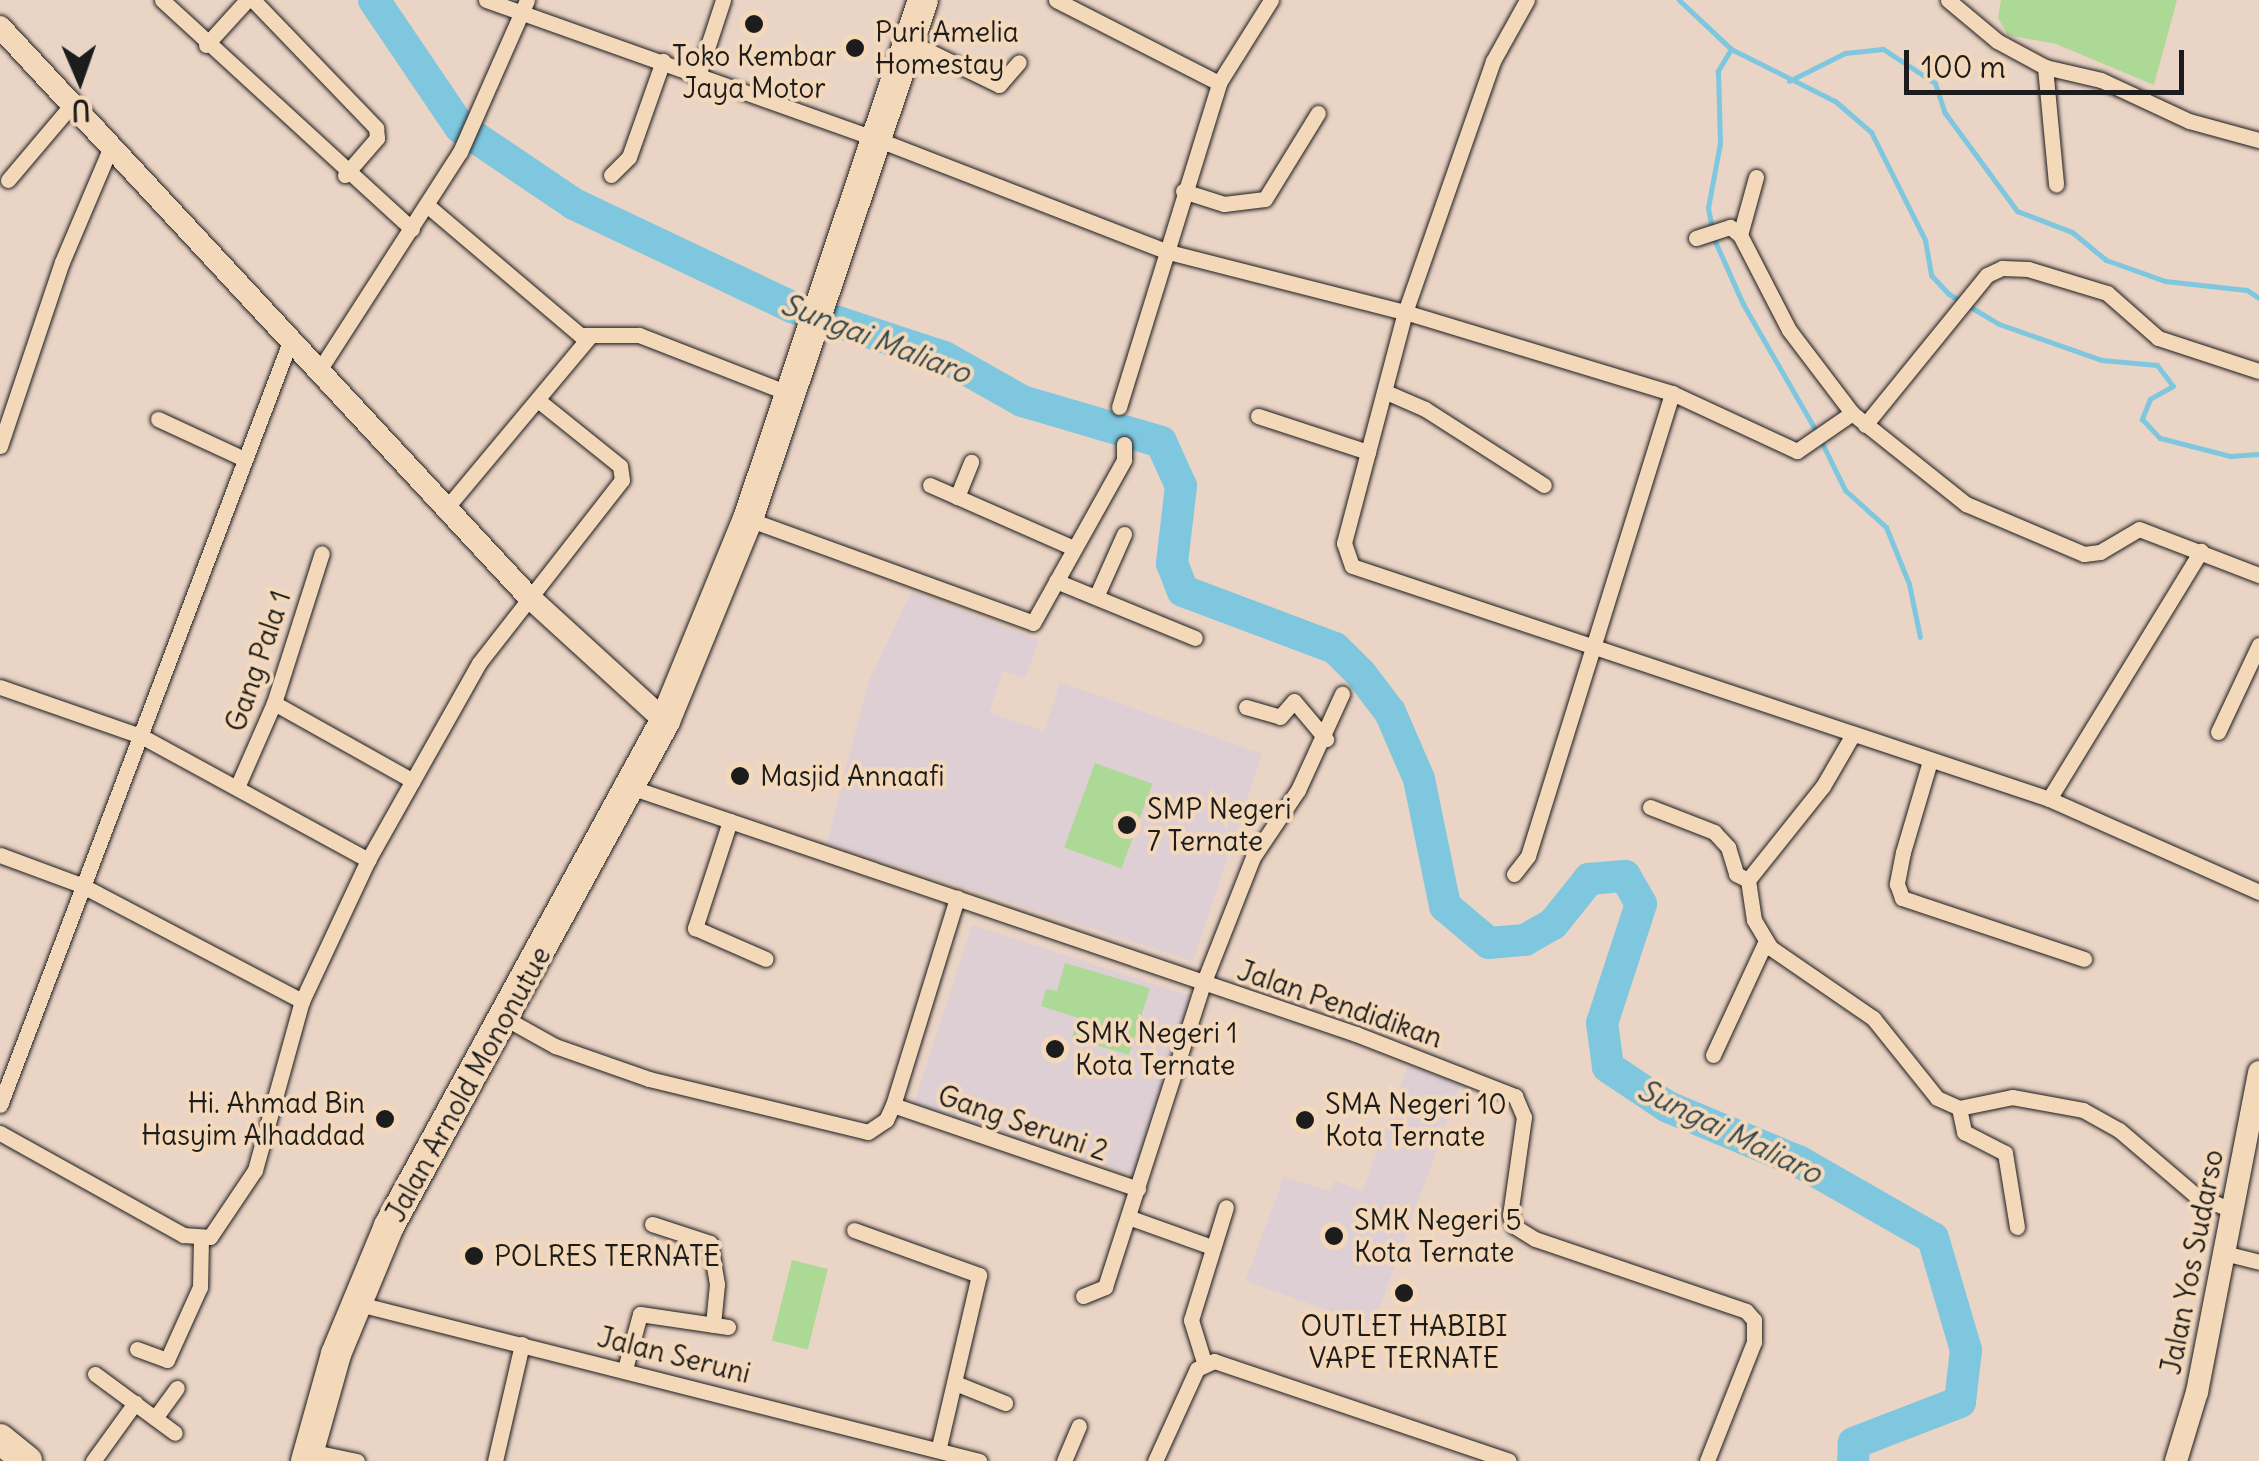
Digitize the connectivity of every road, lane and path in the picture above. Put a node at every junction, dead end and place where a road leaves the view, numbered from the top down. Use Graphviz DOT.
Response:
graph roads {
  1 [pos="162,0"];
  2 [pos="250,0"];
  3 [pos="486,0"];
  4 [pos="723,0"];
  5 [pos="922,0"];
  6 [pos="1056,0"];
  7 [pos="1271,0"];
  8 [pos="1526,0"];
  9 [pos="1948,0"];
  10 [pos="524,6"];
  11 [pos="0,27"];
  12 [pos="908,41"];
  13 [pos="206,44"];
  14 [pos="664,61"];
  15 [pos="1019,62"];
  16 [pos="2045,67"];
  17 [pos="699,74"];
  18 [pos="1219,83"];
  19 [pos="73,103"];
  20 [pos="1318,113"];
  21 [pos="874,138"];
  22 [pos="2259,140"];
  23 [pos="112,144"];
  24 [pos="345,174"];
  25 [pos="611,175"];
  26 [pos="1756,177"];
  27 [pos="8,180"];
  28 [pos="2056,184"];
  29 [pos="1182,192"];
  30 [pos="428,206"];
  31 [pos="412,230"];
  32 [pos="1740,235"];
  33 [pos="1696,238"];
  34 [pos="1165,250"];
  35 [pos="1405,312"];
  36 [pos="590,336"];
  37 [pos="290,339"];
  38 [pos="320,369"];
  39 [pos="2259,371"];
  40 [pos="1386,392"];
  41 [pos="788,393"];
  42 [pos="1672,393"];
  43 [pos="540,402"];
  44 [pos="1120,407"];
  45 [pos="1258,416"];
  46 [pos="158,419"];
  47 [pos="1859,419"];
  48 [pos="1124,444"];
  49 [pos="0,446"];
  50 [pos="1368,452"];
  51 [pos="242,458"];
  52 [pos="971,462"];
  53 [pos="930,485"];
  54 [pos="1544,485"];
  55 [pos="957,497"];
  56 [pos="448,506"];
  57 [pos="748,520"];
  58 [pos="1124,534"];
  59 [pos="1071,547"];
  60 [pos="2201,551"];
  61 [pos="322,552"];
  62 [pos="2259,575"];
  63 [pos="1056,582"];
  64 [pos="528,596"];
  65 [pos="1096,598"];
  66 [pos="1195,638"];
  67 [pos="1598,644"];
  68 [pos="2259,646"];
  69 [pos="0,686"];
  70 [pos="1342,694"];
  71 [pos="274,703"];
  72 [pos="1246,707"];
  73 [pos="665,721"];
  74 [pos="2218,732"];
  75 [pos="141,736"];
  76 [pos="1852,736"];
  77 [pos="1326,739"];
  78 [pos="1930,761"];
  79 [pos="414,780"];
  80 [pos="238,786"];
  81 [pos="633,788"];
  82 [pos="2049,799"];
  83 [pos="1650,807"];
  84 [pos="730,821"];
  85 [pos="0,855"];
  86 [pos="368,860"];
  87 [pos="1514,874"];
  88 [pos="1748,880"];
  89 [pos="81,885"];
  90 [pos="2259,892"];
  91 [pos="957,898"];
  92 [pos="1766,941"];
  93 [pos="766,958"];
  94 [pos="2084,959"];
  95 [pos="1204,984"];
  96 [pos="302,1002"];
  97 [pos="503,1017"];
  98 [pos="1713,1055"];
  99 [pos="2259,1072"];
  100 [pos="893,1104"];
  101 [pos="0,1105"];
  102 [pos="1959,1108"];
  103 [pos="0,1133"];
  104 [pos="1138,1188"];
  105 [pos="1226,1207"];
  106 [pos="2231,1210"];
  107 [pos="1128,1217"];
  108 [pos="652,1224"];
  109 [pos="2016,1226"];
  110 [pos="854,1230"];
  111 [pos="202,1238"];
  112 [pos="1212,1246"];
  113 [pos="2224,1253"];
  114 [pos="2259,1262"];
  115 [pos="1084,1296"];
  116 [pos="355,1304"];
  117 [pos="522,1344"];
  118 [pos="137,1349"];
  119 [pos="1204,1362"];
  120 [pos="625,1368"];
  121 [pos="94,1374"];
  122 [pos="956,1383"];
  123 [pos="177,1388"];
  124 [pos="135,1403"];
  125 [pos="1005,1403"];
  126 [pos="155,1418"];
  127 [pos="1079,1426"];
  128 [pos="175,1433"];
  129 [pos="0,1439"];
  130 [pos="939,1447"];
  131 [pos="308,1456"];
  132 [pos="974,1460"];
  133 [pos="27,1461"];
  134 [pos="93,1461"];
  135 [pos="357,1461"];
  136 [pos="495,1461"];
  137 [pos="1064,1461"];
  138 [pos="1154,1461"];
  139 [pos="1509,1461"];
  140 [pos="1707,1461"];
  141 [pos="2176,1461"];
  1 -- 13 [label="street"];
  2 -- 13 [label="street"];
  2 -- 24 [label="street"];
  3 -- 10 [label="street"];
  4 -- 17 [label="street"];
  5 -- 12 [label="highway, Jalan Arnold Mononutue"];
  6 -- 18 [label="street"];
  7 -- 18 [label="street"];
  8 -- 35 [label="street"];
  9 -- 16 [label="street"];
  10 -- 14 [label="street"];
  10 -- 30 [label="street"];
  11 -- 19 [label="street"];
  12 -- 15 [label="street"];
  12 -- 21 [label="highway, Jalan Arnold Mononutue"];
  13 -- 24 [label="street"];
  14 -- 17 [label="street"];
  14 -- 25 [label="street"];
  16 -- 22 [label="street"];
  16 -- 28 [label="street"];
  17 -- 21 [label="street"];
  18 -- 29 [label="street"];
  19 -- 23 [label="street"];
  19 -- 27 [label="street"];
  20 -- 29 [label="street"];
  21 -- 34 [label="street"];
  21 -- 41 [label="highway, Jalan Arnold Mononutue"];
  23 -- 37 [label="street"];
  23 -- 49 [label="street"];
  24 -- 31 [label="street"];
  26 -- 32 [label="street"];
  29 -- 34 [label="street"];
  30 -- 31 [label="street"];
  30 -- 36 [label="street"];
  31 -- 38 [label="street"];
  32 -- 33 [label="street"];
  32 -- 47 [label="street"];
  34 -- 35 [label="street"];
  34 -- 44 [label="street"];
  35 -- 40 [label="street"];
  35 -- 42 [label="street"];
  36 -- 41 [label="street"];
  36 -- 43 [label="street"];
  37 -- 38 [label="street"];
  37 -- 51 [label="street"];
  38 -- 56 [label="street"];
  39 -- 47 [label="street"];
  40 -- 50 [label="street"];
  40 -- 54 [label="street"];
  41 -- 57 [label="highway, Jalan Arnold Mononutue"];
  42 -- 47 [label="street"];
  42 -- 67 [label="street"];
  43 -- 56 [label="street"];
  43 -- 64 [label="street"];
  45 -- 50 [label="street"];
  46 -- 51 [label="street"];
  47 -- 60 [label="street"];
  48 -- 59 [label="street"];
  50 -- 67 [label="street"];
  51 -- 75 [label="street"];
  52 -- 55 [label="street"];
  53 -- 55 [label="street"];
  55 -- 59 [label="street"];
  56 -- 64 [label="street"];
  57 -- 63 [label="street"];
  57 -- 73 [label="highway, Jalan Arnold Mononutue"];
  58 -- 65 [label="street"];
  59 -- 63 [label="street"];
  60 -- 62 [label="street"];
  60 -- 82 [label="street"];
  61 -- 71 [label="street, Gang Pala 1"];
  63 -- 65 [label="street"];
  64 -- 73 [label="street"];
  64 -- 79 [label="street"];
  65 -- 66 [label="street"];
  67 -- 76 [label="street"];
  67 -- 87 [label="street"];
  68 -- 74 [label="street"];
  69 -- 75 [label="street"];
  70 -- 77 [label="street"];
  71 -- 79 [label="street"];
  71 -- 80 [label="street, Gang Pala 1"];
  72 -- 77 [label="street"];
  73 -- 81 [label="highway, Jalan Arnold Mononutue"];
  75 -- 80 [label="street"];
  75 -- 89 [label="street"];
  76 -- 78 [label="street"];
  76 -- 88 [label="street"];
  77 -- 95 [label="street"];
  78 -- 82 [label="street"];
  78 -- 94 [label="street"];
  79 -- 86 [label="street"];
  80 -- 86 [label="street"];
  81 -- 84 [label="street, Jalan Pendidikan"];
  81 -- 97 [label="highway, Jalan Arnold Mononutue"];
  82 -- 90 [label="street"];
  83 -- 88 [label="street"];
  84 -- 91 [label="street, Jalan Pendidikan"];
  84 -- 93 [label="street"];
  85 -- 89 [label="street"];
  86 -- 96 [label="street"];
  88 -- 92 [label="street"];
  89 -- 96 [label="street"];
  89 -- 101 [label="street"];
  91 -- 95 [label="street, Jalan Pendidikan"];
  91 -- 100 [label="street"];
  92 -- 98 [label="street"];
  92 -- 102 [label="street"];
  95 -- 104 [label="street"];
  95 -- 140 [label="street, Jalan Pendidikan"];
  96 -- 111 [label="street"];
  97 -- 100 [label="street"];
  97 -- 116 [label="highway, Jalan Arnold Mononutue"];
  99 -- 106 [label="street, Jalan Yos Sudarso"];
  100 -- 104 [label="street, Gang Seruni 2"];
  102 -- 106 [label="street"];
  102 -- 109 [label="street"];
  103 -- 111 [label="street"];
  104 -- 107 [label="street"];
  105 -- 112 [label="street"];
  106 -- 113 [label="street, Jalan Yos Sudarso"];
  107 -- 112 [label="street"];
  107 -- 115 [label="street"];
  108 -- 120 [label="street"];
  110 -- 122 [label="street"];
  111 -- 118 [label="street"];
  112 -- 119 [label="street"];
  113 -- 114 [label="street"];
  113 -- 141 [label="street, Jalan Yos Sudarso"];
  116 -- 117 [label="street, Jalan Seruni"];
  116 -- 131 [label="highway, Jalan Arnold Mononutue"];
  117 -- 120 [label="street, Jalan Seruni"];
  117 -- 136 [label="street"];
  119 -- 138 [label="street"];
  119 -- 139 [label="street"];
  120 -- 130 [label="street, Jalan Seruni"];
  121 -- 124 [label="street"];
  122 -- 125 [label="street"];
  122 -- 130 [label="street"];
  123 -- 126 [label="street"];
  124 -- 126 [label="street"];
  124 -- 134 [label="street"];
  126 -- 128 [label="street"];
  127 -- 137 [label="street"];
  129 -- 133 [label="highway"];
  130 -- 132 [label="street, Jalan Seruni"];
  131 -- 135 [label="street"];
}
